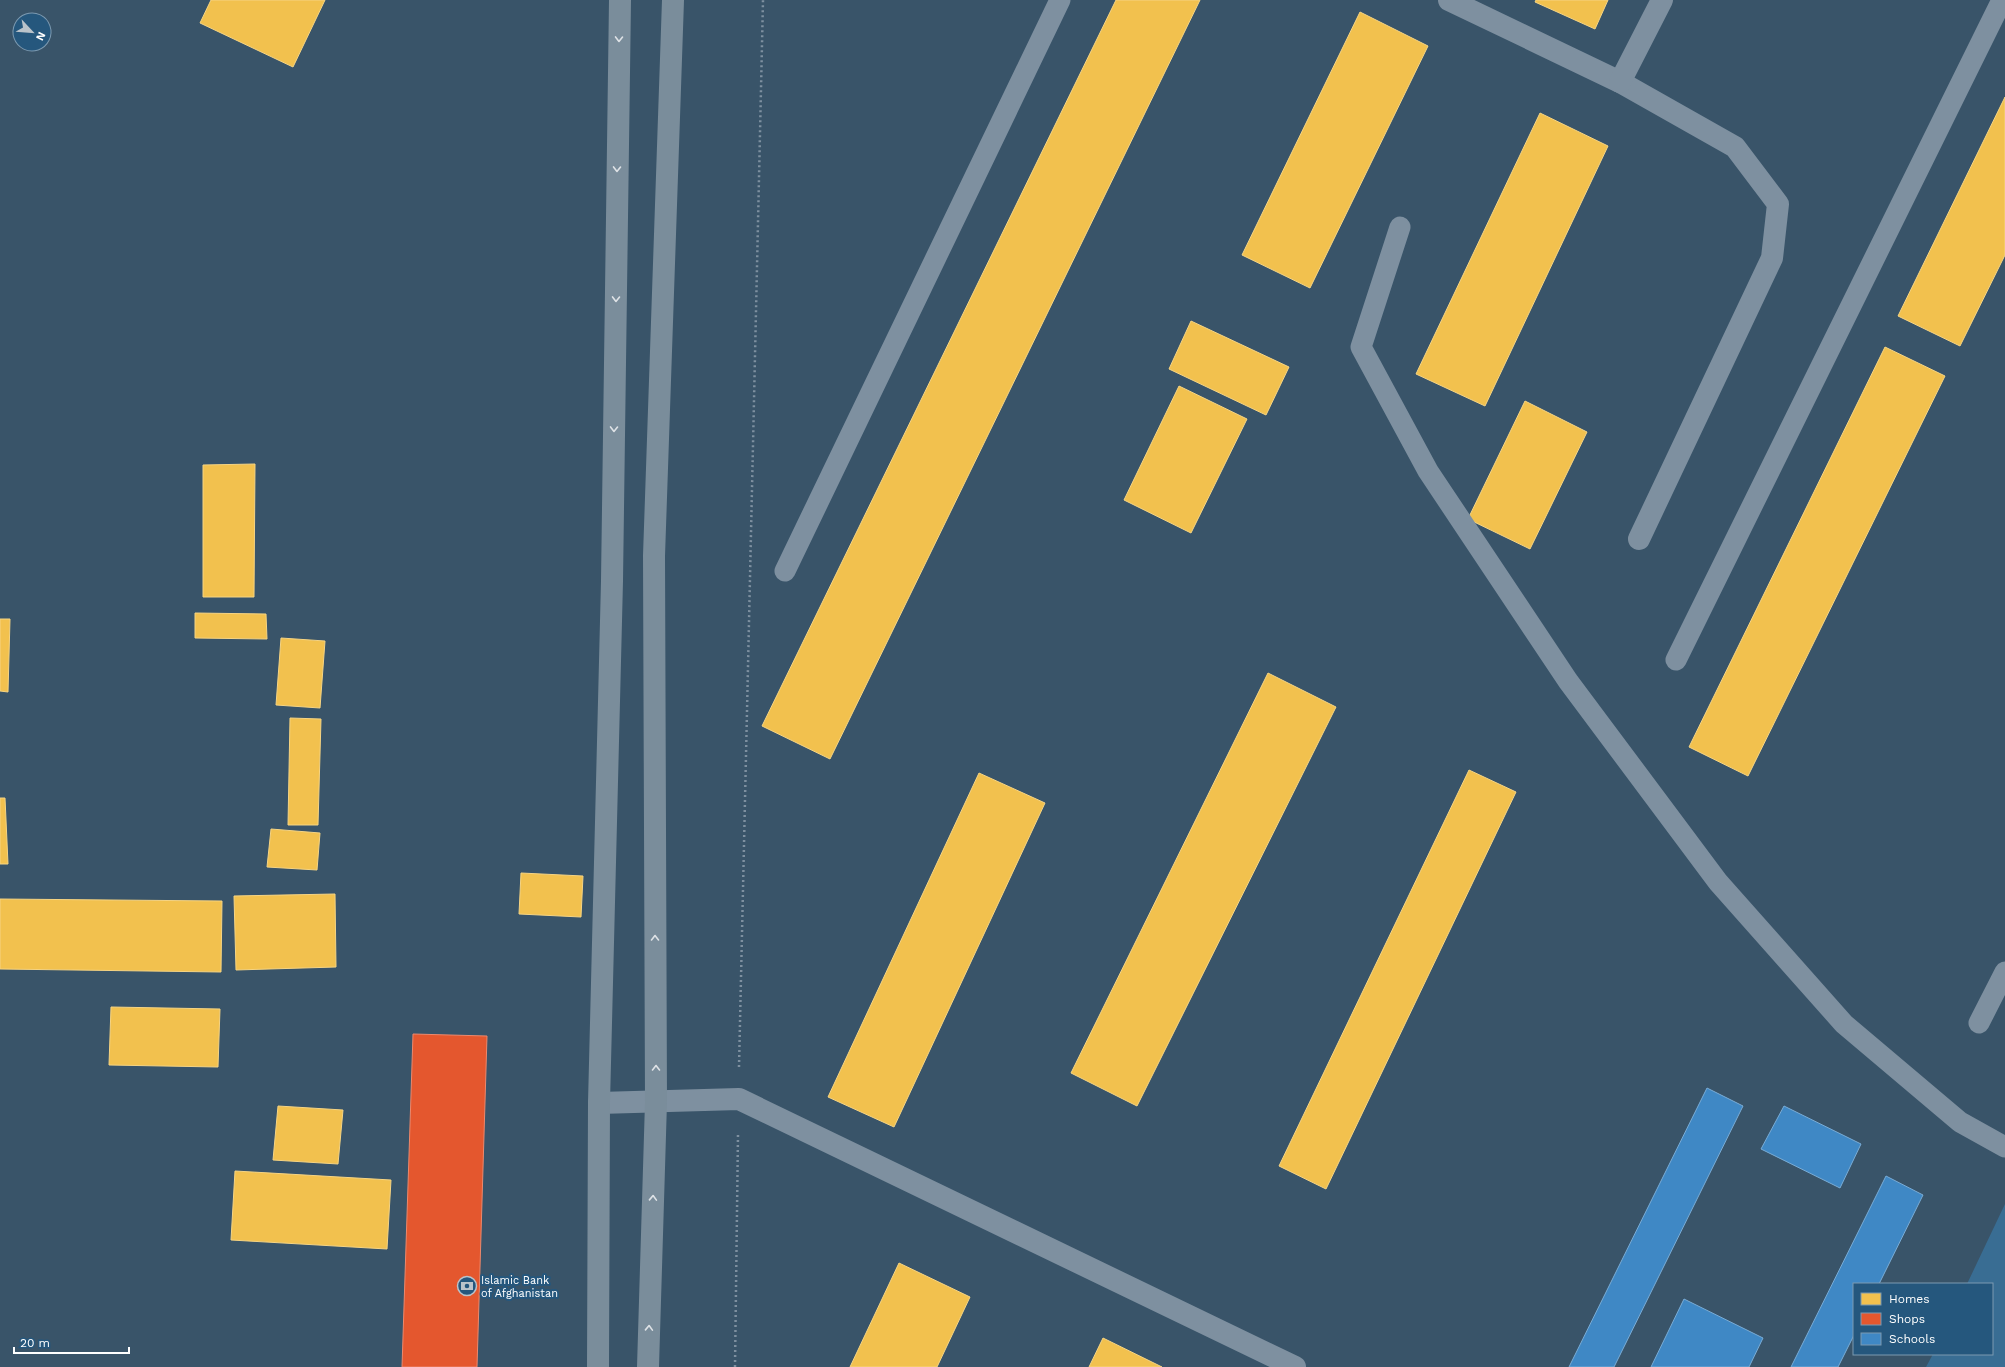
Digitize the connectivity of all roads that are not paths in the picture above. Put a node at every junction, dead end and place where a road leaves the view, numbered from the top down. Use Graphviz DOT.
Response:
graph roads {
  1 [pos="620,0"];
  2 [pos="673,0"];
  3 [pos="1060,0"];
  4 [pos="1450,0"];
  5 [pos="1662,0"];
  6 [pos="2002,0"];
  7 [pos="1620,82"];
  8 [pos="1400,227"];
  9 [pos="1639,539"];
  10 [pos="785,571"];
  11 [pos="1676,660"];
  12 [pos="2005,972"];
  13 [pos="1979,1023"];
  14 [pos="656,1102"];
  15 [pos="599,1103"];
  16 [pos="2005,1147"];
  17 [pos="1273,1362"];
  18 [pos="598,1367"];
  19 [pos="648,1367"];
  20 [pos="1295,1367"];
  1 -- 15 [label="main road, one-way"];
  14 -- 2 [label="main road, one-way"];
  3 -- 10 [label="lane"];
  4 -- 7 [label="street"];
  5 -- 7 [label="street"];
  6 -- 11 [label="lane"];
  7 -- 9 [label="street"];
  8 -- 16 [label="lane"];
  12 -- 13 [label="lane"];
  14 -- 15 [label="street"];
  14 -- 17 [label="street"];
  19 -- 14 [label="main road, one-way"];
  15 -- 18 [label="main road"];
  17 -- 20 [label="street"];
}
